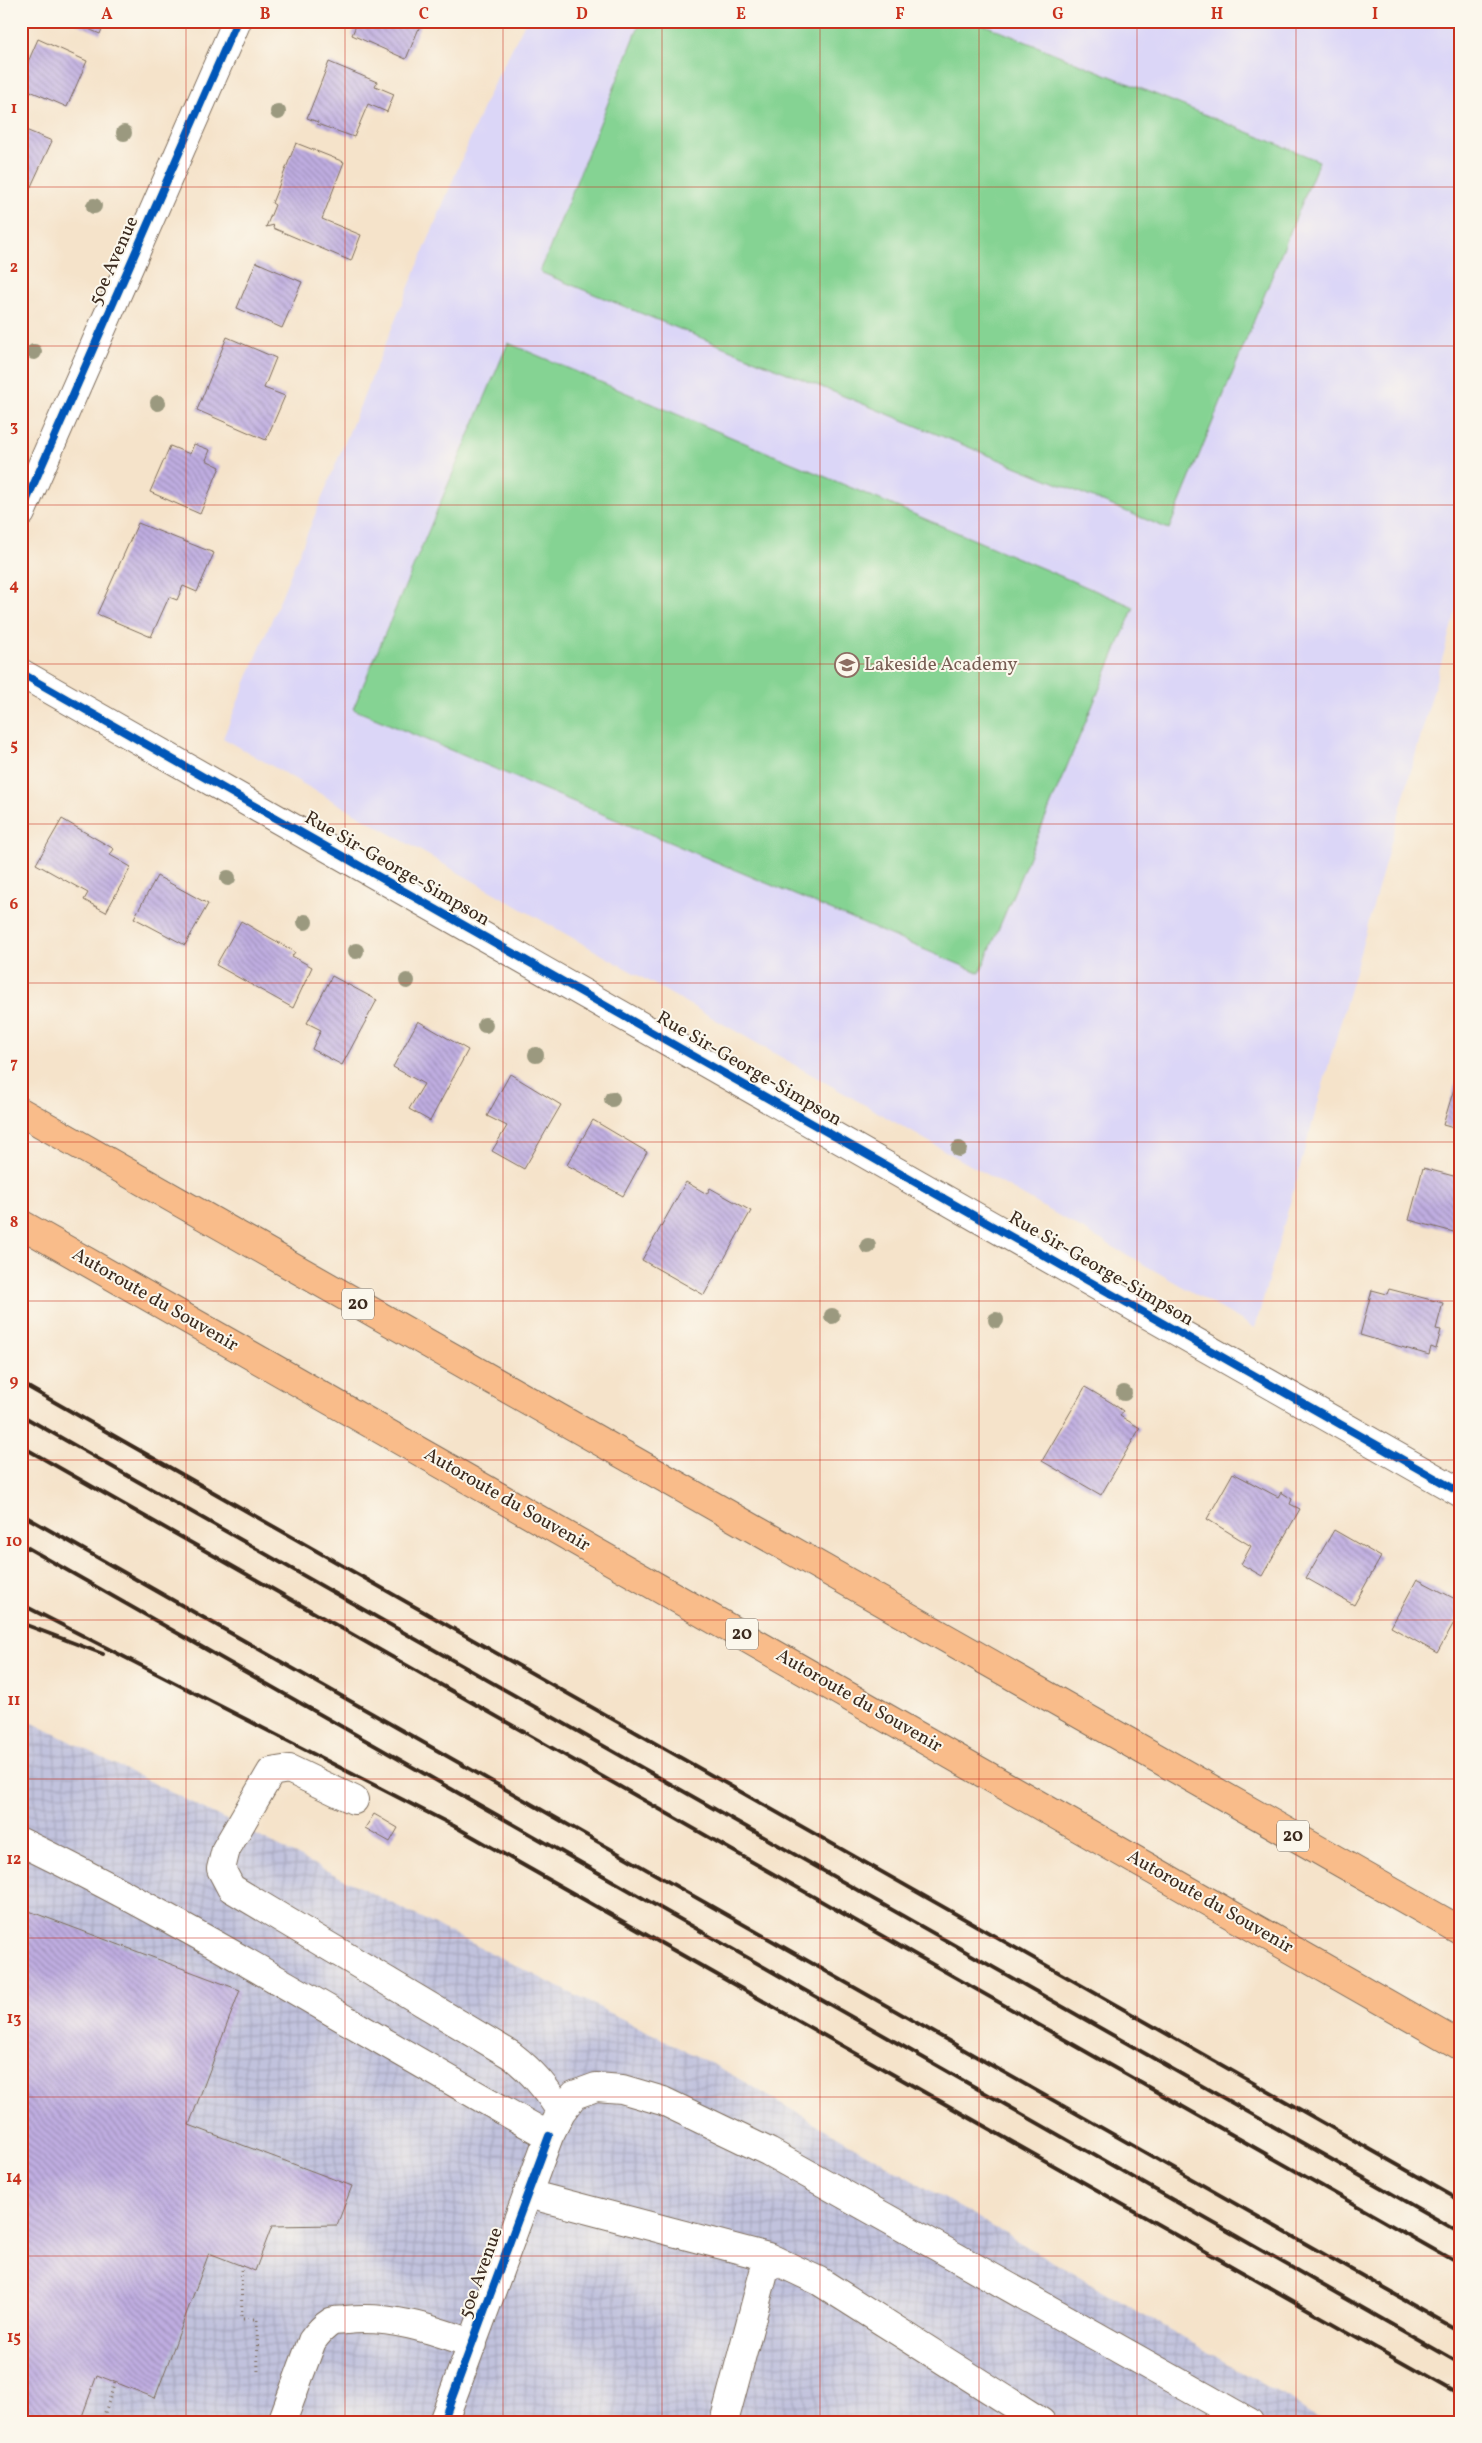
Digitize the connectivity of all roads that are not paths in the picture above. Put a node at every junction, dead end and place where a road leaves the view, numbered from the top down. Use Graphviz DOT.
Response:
graph roads {
  1 [pos="236,21"];
  2 [pos="21,513"];
  3 [pos="21,673"];
  4 [pos="21,1112"];
  5 [pos="21,1224"];
  6 [pos="1461,1493"];
  7 [pos="354,1800"];
  8 [pos="21,1842"];
  9 [pos="1461,1931"];
  10 [pos="1461,2046"];
  11 [pos="561,2112"];
  12 [pos="549,2136"];
  13 [pos="528,2194"];
  14 [pos="768,2257"];
  15 [pos="473,2344"];
  16 [pos="282,2422"];
  17 [pos="443,2422"];
  18 [pos="724,2422"];
  19 [pos="1041,2422"];
  20 [pos="1248,2422"];
  1 -- 2 [label="street, 50e Avenue"];
  3 -- 6 [label="street, Rue Sir-George-Simpson"];
  4 -- 9 [label="highway, 20"];
  5 -- 10 [label="highway, Autoroute du Souvenir / 20"];
  7 -- 11 [label="street"];
  8 -- 12 [label="street"];
  11 -- 12 [label="street, 50e Avenue"];
  11 -- 20 [label="street, 50e Avenue"];
  12 -- 13 [label="street, 50e Avenue"];
  13 -- 14 [label="street"];
  13 -- 15 [label="street, 50e Avenue"];
  14 -- 18 [label="street"];
  14 -- 19 [label="street"];
  15 -- 16 [label="street"];
  15 -- 17 [label="street, 50e Avenue"];
}
